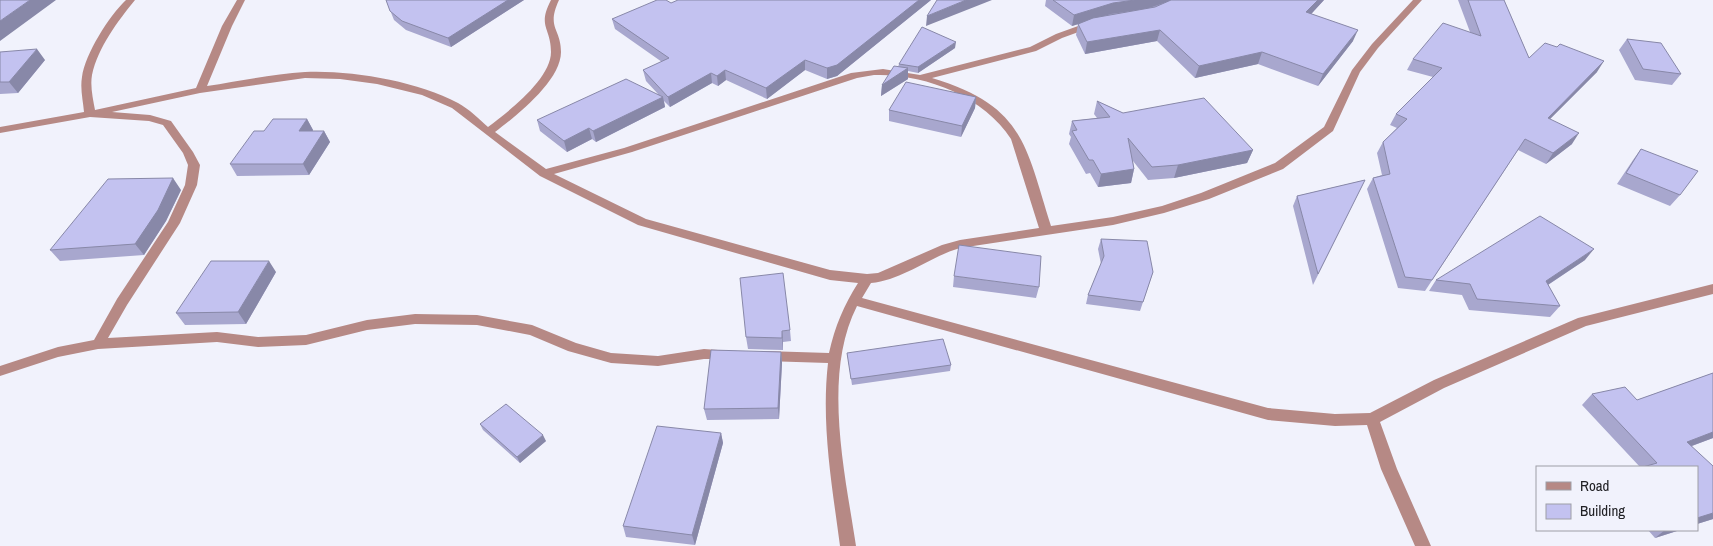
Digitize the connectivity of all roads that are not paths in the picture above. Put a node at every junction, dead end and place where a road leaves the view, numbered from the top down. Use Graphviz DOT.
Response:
graph roads {
  1 [pos="131,0"];
  2 [pos="241,0"];
  3 [pos="555,0"];
  4 [pos="1418,0"];
  5 [pos="1103,21"];
  6 [pos="918,78"];
  7 [pos="200,90"];
  8 [pos="90,114"];
  9 [pos="0,130"];
  10 [pos="488,132"];
  11 [pos="544,173"];
  12 [pos="1046,230"];
  13 [pos="867,279"];
  14 [pos="1713,289"];
  15 [pos="853,300"];
  16 [pos="98,344"];
  17 [pos="834,358"];
  18 [pos="0,371"];
  19 [pos="1372,419"];
  20 [pos="848,546"];
  21 [pos="1423,546"];
  1 -- 8 [label="street"];
  2 -- 7 [label="street"];
  3 -- 10 [label="street"];
  4 -- 12 [label="street"];
  5 -- 6 [label="street"];
  6 -- 11 [label="street"];
  6 -- 12 [label="street"];
  7 -- 8 [label="street"];
  7 -- 10 [label="street"];
  8 -- 9 [label="street"];
  8 -- 16 [label="street"];
  10 -- 11 [label="street"];
  11 -- 13 [label="street"];
  12 -- 13 [label="street"];
  13 -- 15 [label="street"];
  14 -- 19 [label="street"];
  15 -- 17 [label="street"];
  15 -- 19 [label="street"];
  16 -- 17 [label="street"];
  16 -- 18 [label="street"];
  17 -- 20 [label="street"];
  19 -- 21 [label="street"];
}
